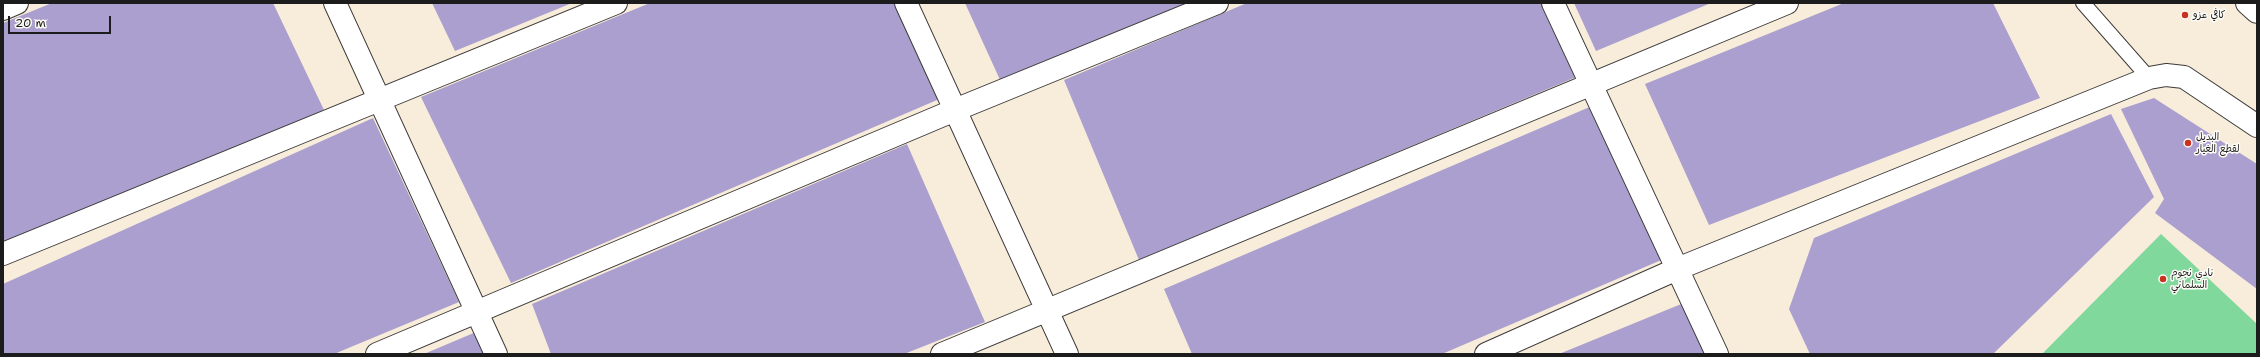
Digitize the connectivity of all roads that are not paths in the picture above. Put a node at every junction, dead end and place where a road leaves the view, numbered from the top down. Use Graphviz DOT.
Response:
graph roads {
  1 [pos="17,3"];
  2 [pos="335,3"];
  3 [pos="616,3"];
  4 [pos="906,3"];
  5 [pos="1217,3"];
  6 [pos="1553,3"];
  7 [pos="1787,3"];
  8 [pos="2083,3"];
  9 [pos="2248,3"];
  10 [pos="3,9"];
  11 [pos="2257,12"];
  12 [pos="2149,78"];
  13 [pos="1591,84"];
  14 [pos="380,100"];
  15 [pos="955,110"];
  16 [pos="2257,126"];
  17 [pos="3,254"];
  18 [pos="1677,269"];
  19 [pos="1048,311"];
  20 [pos="477,313"];
  21 [pos="378,354"];
  22 [pos="496,354"];
  23 [pos="942,354"];
  24 [pos="1067,354"];
  25 [pos="1486,354"];
  26 [pos="1717,354"];
  1 -- 10 [label="street"];
  2 -- 14 [label="street"];
  3 -- 14 [label="street"];
  4 -- 15 [label="street"];
  5 -- 15 [label="street"];
  6 -- 13 [label="street"];
  7 -- 13 [label="street"];
  8 -- 12 [label="lane"];
  9 -- 11 [label="street"];
  12 -- 16 [label="street"];
  12 -- 18 [label="street"];
  13 -- 18 [label="street"];
  13 -- 19 [label="street"];
  14 -- 17 [label="street"];
  14 -- 20 [label="street"];
  15 -- 19 [label="street"];
  15 -- 20 [label="street"];
  18 -- 25 [label="street"];
  18 -- 26 [label="street"];
  19 -- 23 [label="street"];
  19 -- 24 [label="street"];
  20 -- 21 [label="street"];
  20 -- 22 [label="street"];
}
